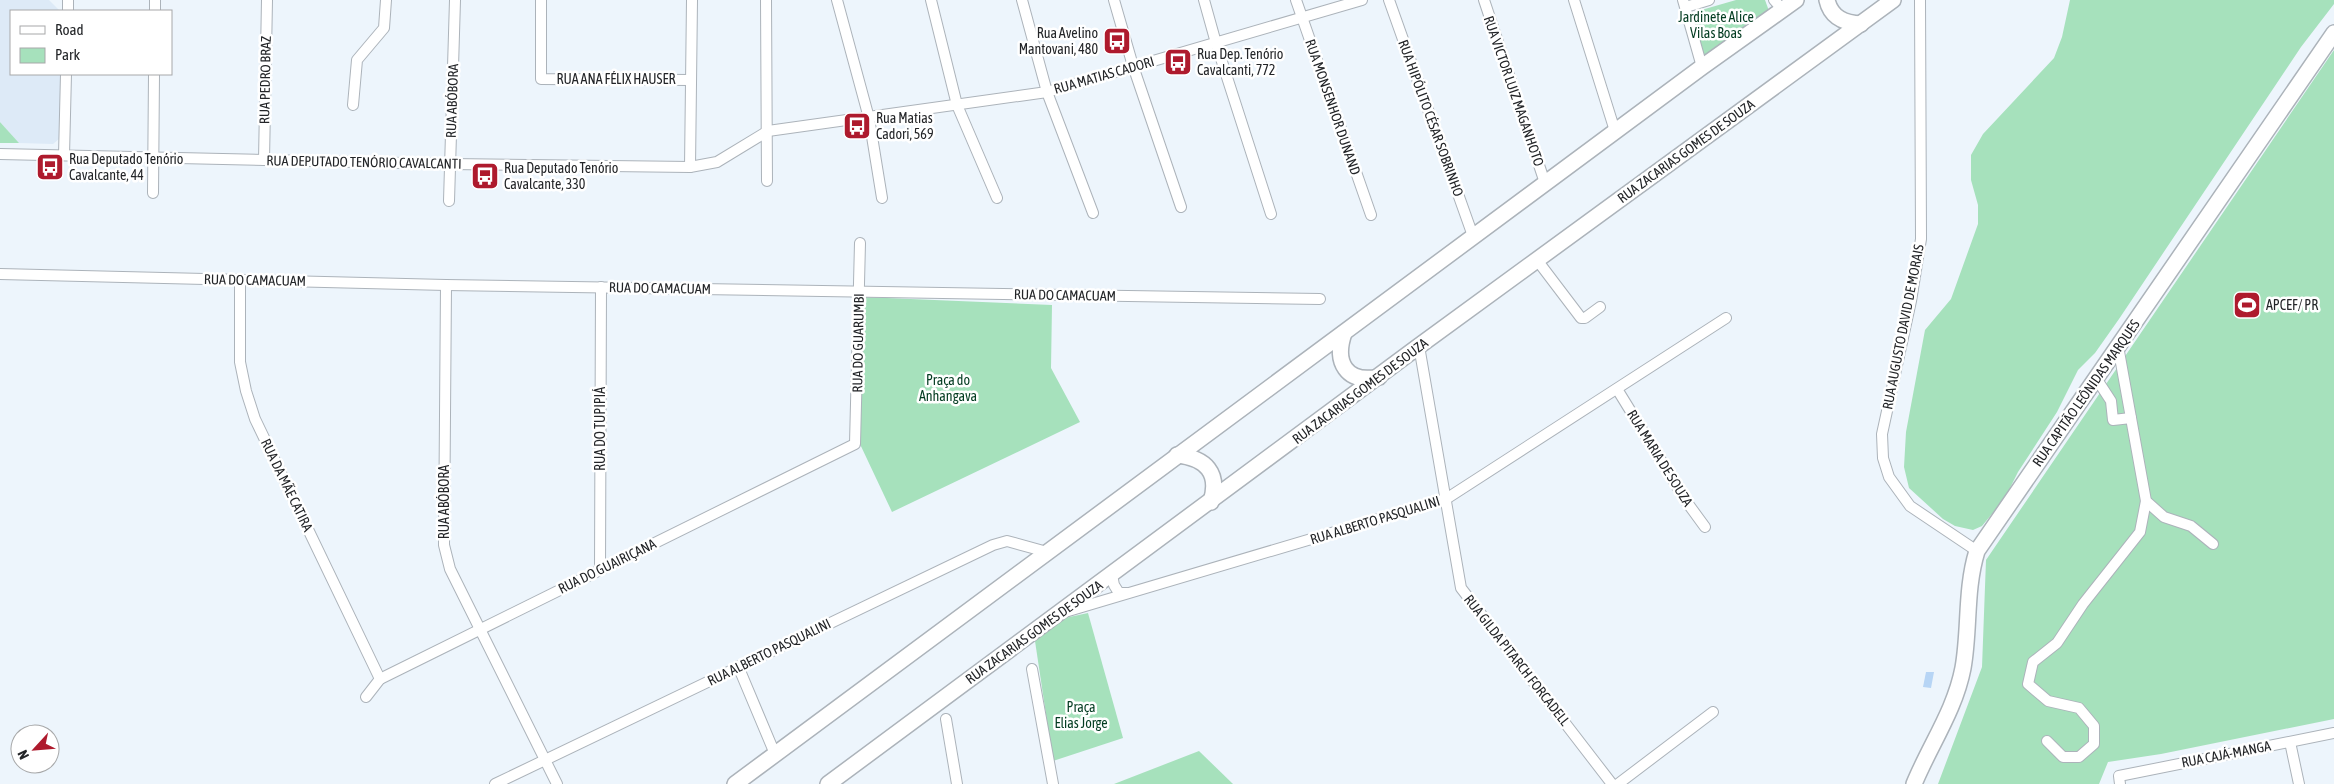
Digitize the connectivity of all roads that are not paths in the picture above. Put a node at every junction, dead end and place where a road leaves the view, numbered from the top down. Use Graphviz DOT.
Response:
graph roads {
  1 [pos="267,0"];
  2 [pos="386,0"];
  3 [pos="454,0"];
  4 [pos="540,0"];
  5 [pos="692,0"];
  6 [pos="766,0"];
  7 [pos="837,0"];
  8 [pos="931,0"];
  9 [pos="1022,0"];
  10 [pos="1114,0"];
  11 [pos="1204,0"];
  12 [pos="1296,0"];
  13 [pos="1362,0"];
  14 [pos="1389,0"];
  15 [pos="1484,0"];
  16 [pos="1574,0"];
  17 [pos="1709,0"];
  18 [pos="1796,0"];
  19 [pos="1827,0"];
  20 [pos="1894,0"];
  21 [pos="1920,0"];
  22 [pos="1685,3"];
  23 [pos="1778,5"];
  24 [pos="1301,18"];
  25 [pos="1861,24"];
  26 [pos="2334,33"];
  27 [pos="1216,43"];
  28 [pos="1133,66"];
  29 [pos="1702,67"];
  30 [pos="66,75"];
  31 [pos="154,75"];
  32 [pos="691,80"];
  33 [pos="1047,92"];
  34 [pos="353,105"];
  35 [pos="957,105"];
  36 [pos="869,118"];
  37 [pos="768,131"];
  38 [pos="1615,131"];
  39 [pos="0,154"];
  40 [pos="64,155"];
  41 [pos="153,158"];
  42 [pos="264,160"];
  43 [pos="450,164"];
  44 [pos="690,167"];
  45 [pos="767,180"];
  46 [pos="1545,183"];
  47 [pos="153,193"];
  48 [pos="882,198"];
  49 [pos="997,198"];
  50 [pos="449,201"];
  51 [pos="1181,207"];
  52 [pos="1093,213"];
  53 [pos="1271,214"];
  54 [pos="1370,214"];
  55 [pos="1474,236"];
  56 [pos="860,243"];
  57 [pos="1537,260"];
  58 [pos="0,274"];
  59 [pos="240,280"];
  60 [pos="446,285"];
  61 [pos="601,287"];
  62 [pos="859,292"];
  63 [pos="1320,299"];
  64 [pos="1600,307"];
  65 [pos="1726,318"];
  66 [pos="1344,333"];
  67 [pos="1419,346"];
  68 [pos="2118,346"];
  69 [pos="1379,377"];
  70 [pos="2096,378"];
  71 [pos="1617,389"];
  72 [pos="2128,398"];
  73 [pos="2111,400"];
  74 [pos="2131,418"];
  75 [pos="855,444"];
  76 [pos="1177,455"];
  77 [pos="1446,499"];
  78 [pos="2146,501"];
  79 [pos="1211,502"];
  80 [pos="1705,527"];
  81 [pos="2213,544"];
  82 [pos="1977,551"];
  83 [pos="1046,552"];
  84 [pos="600,570"];
  85 [pos="1112,575"];
  86 [pos="1128,594"];
  87 [pos="1058,614"];
  88 [pos="480,629"];
  89 [pos="738,666"];
  90 [pos="1032,669"];
  91 [pos="380,679"];
  92 [pos="366,697"];
  93 [pos="1713,712"];
  94 [pos="946,719"];
  95 [pos="2334,733"];
  96 [pos="2047,741"];
  97 [pos="2290,742"];
  98 [pos="775,754"];
  99 [pos="545,760"];
  100 [pos="2120,780"];
  101 [pos="1051,783"];
  102 [pos="495,784"];
  103 [pos="557,784"];
  104 [pos="735,784"];
  105 [pos="828,784"];
  106 [pos="957,784"];
  107 [pos="1612,784"];
  108 [pos="1618,784"];
  109 [pos="1914,784"];
  110 [pos="2299,784"];
  1 -- 42 [label="street, RUA PEDRO BRAZ"];
  2 -- 34 [label="street"];
  3 -- 43 [label="street, RUA ABÓBORA"];
  4 -- 32 [label="street, RUA ANA FÉLIX HAUSER"];
  5 -- 32 [label="street"];
  6 -- 37 [label="street"];
  7 -- 36 [label="street"];
  8 -- 35 [label="street"];
  9 -- 33 [label="street"];
  10 -- 28 [label="street"];
  11 -- 27 [label="street"];
  12 -- 24 [label="street, RUA MONSENHOR DUNAND"];
  13 -- 24 [label="street, RUA MATIAS CADORI"];
  14 -- 55 [label="street, RUA HIPÓLITO CÉSAR SOBRINHO"];
  15 -- 46 [label="street, RUA VICTOR LUIZ MAGANHOTO"];
  16 -- 38 [label="street"];
  17 -- 22 [label="street"];
  18 -- 23 [label="main road"];
  19 -- 25 [label="main road"];
  20 -- 25 [label="main road, RUA ZACARIAS GOMES DE SOUZA"];
  21 -- 82 [label="street, RUA AUGUSTO DAVID DE MORAIS"];
  22 -- 29 [label="street"];
  23 -- 29 [label="main road"];
  24 -- 27 [label="street, RUA MATIAS CADORI"];
  24 -- 54 [label="street, RUA MONSENHOR DUNAND"];
  25 -- 57 [label="main road, RUA ZACARIAS GOMES DE SOUZA"];
  26 -- 68 [label="main road, RUA CAPITÃO LEÔNIDAS MARQUES"];
  27 -- 28 [label="street, RUA MATIAS CADORI"];
  27 -- 53 [label="street"];
  28 -- 33 [label="street, RUA MATIAS CADORI"];
  28 -- 51 [label="street"];
  29 -- 38 [label="main road"];
  30 -- 40 [label="street"];
  31 -- 41 [label="street"];
  32 -- 44 [label="street"];
  33 -- 35 [label="street, RUA MATIAS CADORI"];
  33 -- 52 [label="street"];
  35 -- 36 [label="street, RUA MATIAS CADORI"];
  35 -- 49 [label="street"];
  36 -- 37 [label="street, RUA DEPUTADO TENÓRIO CAVALCANTI"];
  36 -- 48 [label="street"];
  37 -- 44 [label="street, RUA DEPUTADO TENÓRIO CAVALCANTI"];
  37 -- 45 [label="street"];
  38 -- 46 [label="main road"];
  39 -- 40 [label="street, RUA DEPUTADO TENÓRIO CAVALCANTI"];
  40 -- 41 [label="street, RUA DEPUTADO TENÓRIO CAVALCANTI"];
  41 -- 42 [label="street, RUA DEPUTADO TENÓRIO CAVALCANTI"];
  41 -- 47 [label="street"];
  42 -- 43 [label="street, RUA DEPUTADO TENÓRIO CAVALCANTI"];
  43 -- 44 [label="street, RUA DEPUTADO TENÓRIO CAVALCANTI"];
  43 -- 50 [label="street, RUA ABÓBORA"];
  46 -- 55 [label="main road"];
  55 -- 66 [label="main road"];
  56 -- 62 [label="street, RUA DO GUARUMBI"];
  57 -- 64 [label="street"];
  57 -- 67 [label="main road, RUA ZACARIAS GOMES DE SOUZA"];
  58 -- 59 [label="street, RUA DO CAMACUAM"];
  59 -- 60 [label="street, RUA DO CAMACUAM"];
  59 -- 91 [label="street, RUA DA MÃE CATIRA"];
  60 -- 61 [label="street, RUA DO CAMACUAM"];
  60 -- 88 [label="street, RUA ABÓBORA"];
  61 -- 62 [label="street, RUA DO CAMACUAM"];
  61 -- 84 [label="street, RUA DO TUPIPIÁ"];
  62 -- 63 [label="street, RUA DO CAMACUAM"];
  62 -- 75 [label="street, RUA DO GUARUMBI"];
  65 -- 71 [label="street, RUA ALBERTO PASQUALINI"];
  66 -- 69 [label="main road"];
  66 -- 76 [label="main road"];
  67 -- 69 [label="main road, RUA ZACARIAS GOMES DE SOUZA"];
  67 -- 77 [label="street, RUA GILDA PITARCH FORCADELL"];
  68 -- 70 [label="main road, RUA CAPITÃO LEÔNIDAS MARQUES"];
  68 -- 72 [label="street"];
  69 -- 79 [label="main road, RUA ZACARIAS GOMES DE SOUZA"];
  70 -- 73 [label="street"];
  70 -- 82 [label="main road, RUA CAPITÃO LEÔNIDAS MARQUES"];
  71 -- 77 [label="street, RUA ALBERTO PASQUALINI"];
  71 -- 80 [label="street, RUA MARIA DE SOUZA"];
  72 -- 73 [label="street"];
  72 -- 74 [label="street"];
  73 -- 74 [label="street"];
  74 -- 78 [label="street"];
  75 -- 84 [label="street, RUA DO GUAIRIÇANA"];
  76 -- 79 [label="main road"];
  76 -- 83 [label="main road"];
  77 -- 86 [label="street, RUA ALBERTO PASQUALINI"];
  77 -- 107 [label="street, RUA GILDA PITARCH FORCADELL"];
  78 -- 81 [label="street"];
  78 -- 96 [label="street"];
  79 -- 85 [label="main road, RUA ZACARIAS GOMES DE SOUZA"];
  82 -- 109 [label="main road, RUA CAPITÃO LEÔNIDAS MARQUES"];
  83 -- 89 [label="street, RUA ALBERTO PASQUALINI"];
  83 -- 98 [label="main road"];
  84 -- 88 [label="street, RUA DO GUAIRIÇANA"];
  85 -- 86 [label="street"];
  85 -- 87 [label="main road, RUA ZACARIAS GOMES DE SOUZA"];
  86 -- 87 [label="street, RUA ALBERTO PASQUALINI"];
  87 -- 105 [label="main road, RUA ZACARIAS GOMES DE SOUZA"];
  88 -- 91 [label="street, RUA DO GUAIRIÇANA"];
  88 -- 99 [label="street, RUA ABÓBORA"];
  89 -- 98 [label="street"];
  89 -- 99 [label="street, RUA ALBERTO PASQUALINI"];
  90 -- 101 [label="street"];
  91 -- 92 [label="street, RUA DO GUAIRIÇANA"];
  93 -- 108 [label="street"];
  94 -- 106 [label="street"];
  95 -- 97 [label="street, RUA CAJÁ-MANGA"];
  97 -- 100 [label="street, RUA CAJÁ-MANGA"];
  97 -- 110 [label="street"];
  98 -- 104 [label="main road"];
  99 -- 102 [label="street, RUA ALBERTO PASQUALINI"];
  99 -- 103 [label="street, RUA ABÓBORA"];
}
